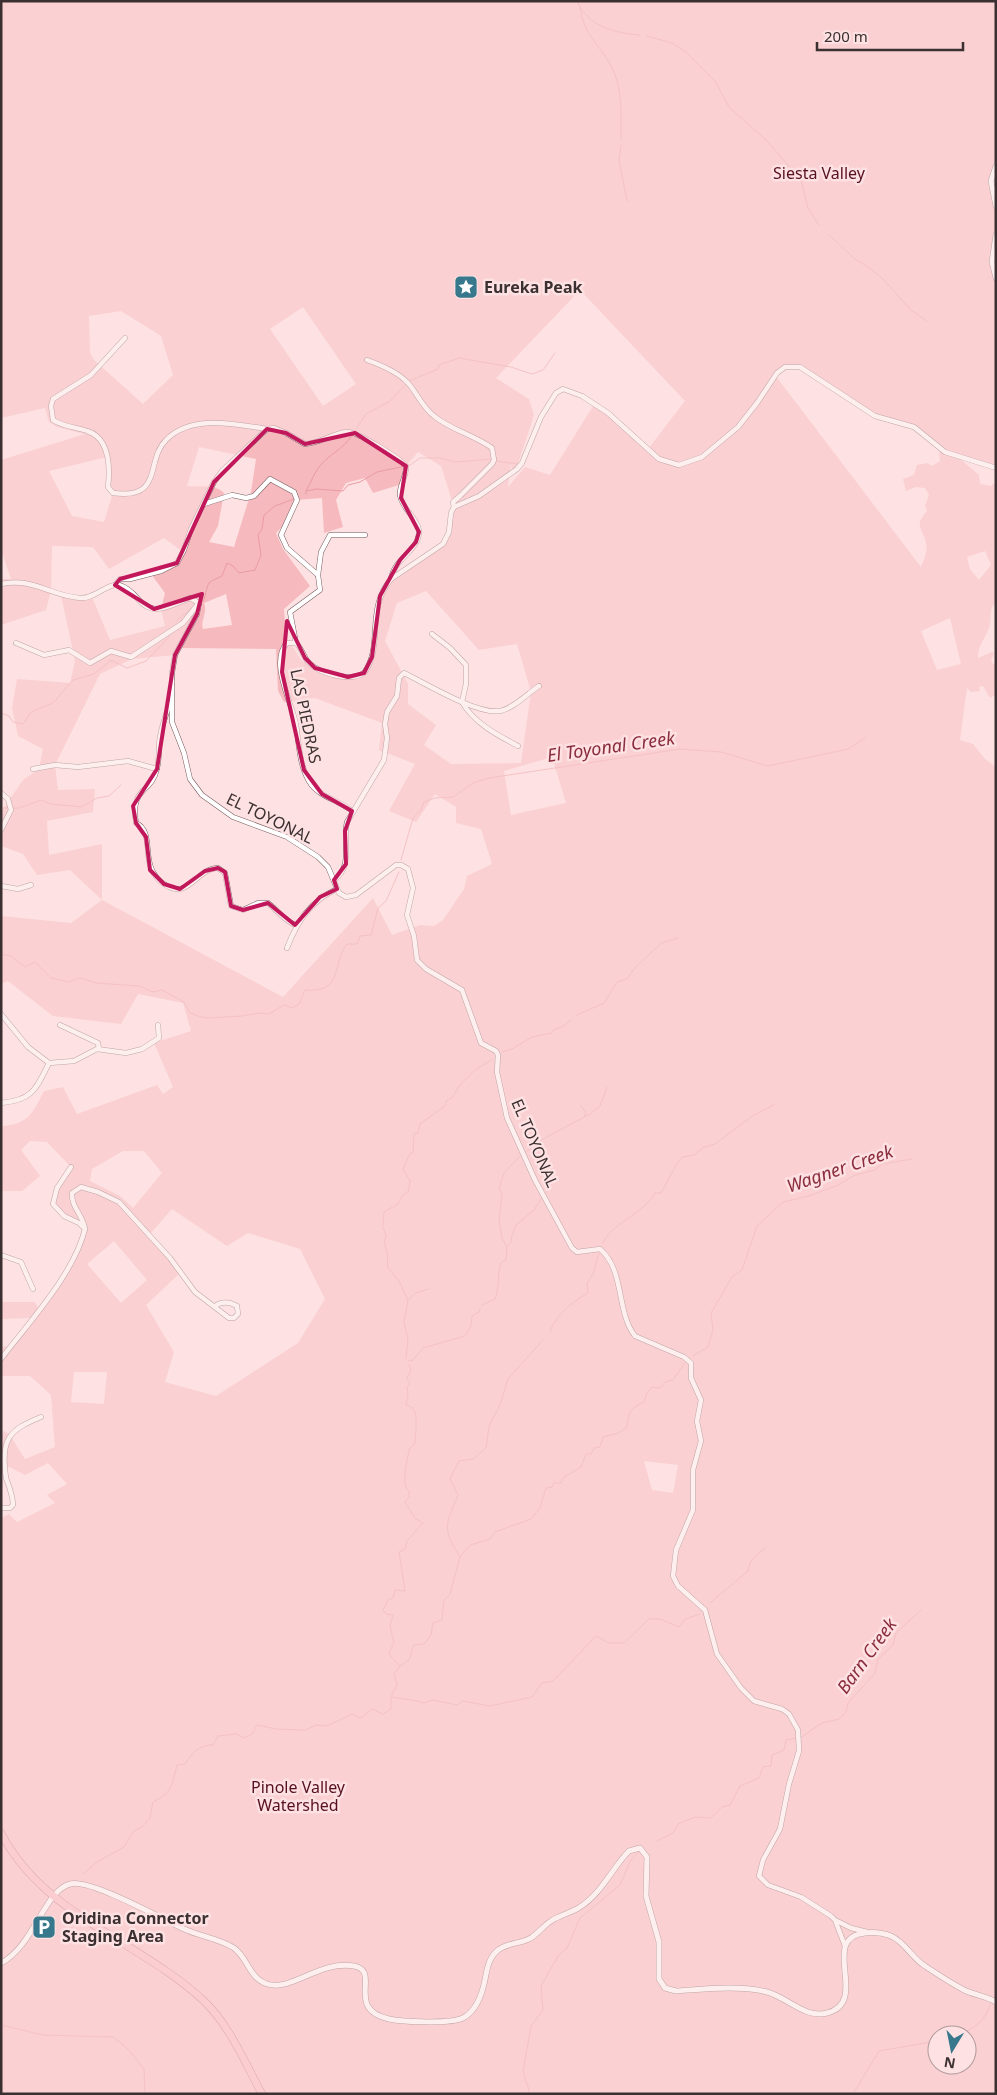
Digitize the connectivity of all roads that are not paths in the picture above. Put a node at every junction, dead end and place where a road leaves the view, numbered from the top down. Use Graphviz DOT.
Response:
graph roads {
  1 [pos="996,166"];
  2 [pos="996,206"];
  3 [pos="996,235"];
  4 [pos="996,278"];
  5 [pos="125,338"];
  6 [pos="367,360"];
  7 [pos="267,429"];
  8 [pos="996,468"];
  9 [pos="204,504"];
  10 [pos="454,507"];
  11 [pos="365,535"];
  12 [pos="318,575"];
  13 [pos="391,579"];
  14 [pos="1,584"];
  15 [pos="115,585"];
  16 [pos="199,603"];
  17 [pos="432,634"];
  18 [pos="16,643"];
  19 [pos="296,643"];
  20 [pos="539,686"];
  21 [pos="171,697"];
  22 [pos="462,702"];
  23 [pos="518,746"];
  24 [pos="33,769"];
  25 [pos="157,770"];
  26 [pos="1,793"];
  27 [pos="352,811"];
  28 [pos="1,830"];
  29 [pos="334,880"];
  30 [pos="31,884"];
  31 [pos="1,886"];
  32 [pos="337,889"];
  33 [pos="295,925"];
  34 [pos="287,948"];
  35 [pos="1,1014"];
  36 [pos="60,1025"];
  37 [pos="158,1025"];
  38 [pos="100,1049"];
  39 [pos="49,1063"];
  40 [pos="1,1103"];
  41 [pos="71,1167"];
  42 [pos="85,1229"];
  43 [pos="1,1255"];
  44 [pos="33,1289"];
  45 [pos="215,1306"];
  46 [pos="1,1359"];
  47 [pos="41,1417"];
  48 [pos="1,1508"];
  49 [pos="1,1833"];
  50 [pos="54,1897"];
  51 [pos="835,1920"];
  52 [pos="869,1933"];
  53 [pos="845,1946"];
  54 [pos="1,1963"];
  55 [pos="996,2002"];
  56 [pos="262,2094"];
  1 -- 2 [label="street"];
  3 -- 4 [label="street"];
  5 -- 7 [label="street"];
  6 -- 10 [label="street"];
  7 -- 9 [label="street"];
  7 -- 13 [label="street"];
  8 -- 10 [label="street"];
  9 -- 12 [label="street"];
  9 -- 15 [label="street"];
  10 -- 13 [label="street"];
  11 -- 12 [label="street"];
  12 -- 19 [label="street"];
  13 -- 19 [label="street"];
  14 -- 15 [label="street"];
  15 -- 16 [label="street"];
  16 -- 18 [label="street"];
  16 -- 21 [label="street, EL TOYONAL"];
  17 -- 22 [label="street"];
  19 -- 27 [label="street, LAS PIEDRAS"];
  20 -- 22 [label="street"];
  21 -- 25 [label="street"];
  21 -- 29 [label="street, EL TOYONAL"];
  22 -- 23 [label="street"];
  22 -- 27 [label="street"];
  24 -- 25 [label="street"];
  25 -- 33 [label="street"];
  26 -- 28 [label="street"];
  27 -- 29 [label="street"];
  29 -- 32 [label="street, EL TOYONAL"];
  30 -- 31 [label="street"];
  32 -- 33 [label="street"];
  32 -- 51 [label="street, EL TOYONAL"];
  33 -- 34 [label="street"];
  35 -- 39 [label="street"];
  36 -- 38 [label="street"];
  37 -- 38 [label="street"];
  38 -- 39 [label="street"];
  39 -- 40 [label="street"];
  41 -- 42 [label="street"];
  42 -- 45 [label="street"];
  42 -- 46 [label="street"];
  43 -- 44 [label="street"];
  45 -- 45 [label="street"];
  47 -- 48 [label="street"];
  49 -- 50 [label="main road"];
  50 -- 53 [label="street"];
  50 -- 54 [label="street"];
  50 -- 56 [label="main road"];
  51 -- 52 [label="street, EL TOYONAL"];
  51 -- 53 [label="street"];
  52 -- 53 [label="street"];
  52 -- 55 [label="street"];
}
